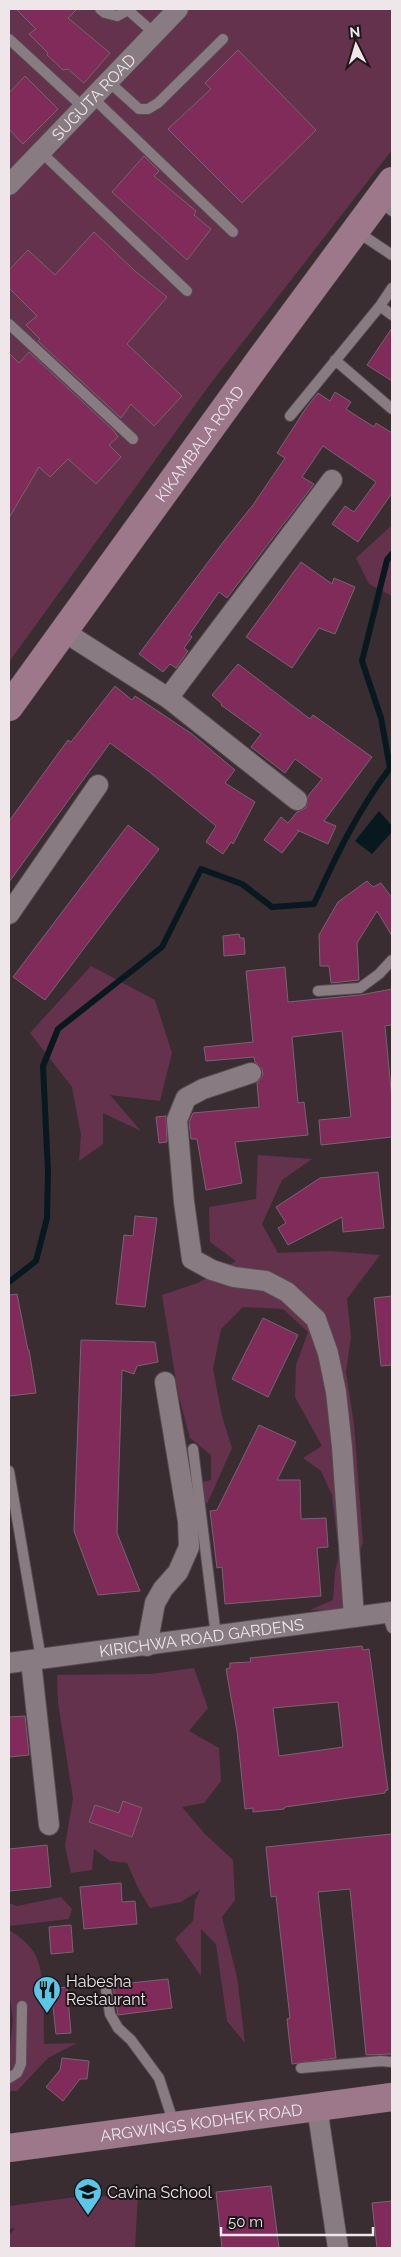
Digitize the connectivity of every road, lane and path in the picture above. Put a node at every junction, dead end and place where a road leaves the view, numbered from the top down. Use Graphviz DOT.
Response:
graph roads {
  1 [pos="100,9"];
  2 [pos="178,9"];
  3 [pos="130,10"];
  4 [pos="154,33"];
  5 [pos="9,39"];
  6 [pos="223,39"];
  7 [pos="109,82"];
  8 [pos="88,103"];
  9 [pos="41,152"];
  10 [pos="9,186"];
  11 [pos="388,197"];
  12 [pos="356,231"];
  13 [pos="234,232"];
  14 [pos="392,255"];
  15 [pos="392,288"];
  16 [pos="187,291"];
  17 [pos="380,306"];
  18 [pos="392,315"];
  19 [pos="9,324"];
  20 [pos="335,360"];
  21 [pos="392,410"];
  22 [pos="290,416"];
  23 [pos="133,438"];
  24 [pos="332,480"];
  25 [pos="63,631"];
  26 [pos="168,698"];
  27 [pos="9,707"];
  28 [pos="98,785"];
  29 [pos="297,800"];
  30 [pos="10,909"];
  31 [pos="392,960"];
  32 [pos="318,991"];
  33 [pos="252,1073"];
  34 [pos="165,1382"];
  35 [pos="193,1449"];
  36 [pos="9,1471"];
  37 [pos="354,1617"];
  38 [pos="391,1618"];
  39 [pos="216,1636"];
  40 [pos="147,1646"];
  41 [pos="36,1660"];
  42 [pos="9,1664"];
  43 [pos="49,1825"];
  44 [pos="106,1989"];
  45 [pos="22,2006"];
  46 [pos="392,2062"];
  47 [pos="301,2068"];
  48 [pos="9,2078"];
  49 [pos="392,2097"];
  50 [pos="317,2108"];
  51 [pos="175,2126"];
  52 [pos="9,2148"];
  53 [pos="338,2248"];
  1 -- 3 [label="lane"];
  2 -- 4 [label="street, SUGUTA ROAD"];
  3 -- 4 [label="lane"];
  4 -- 7 [label="street, SUGUTA ROAD"];
  5 -- 8 [label="lane"];
  6 -- 7 [label="lane"];
  7 -- 8 [label="street, SUGUTA ROAD"];
  8 -- 9 [label="street, SUGUTA ROAD"];
  8 -- 13 [label="lane"];
  9 -- 10 [label="street, SUGUTA ROAD"];
  9 -- 16 [label="lane"];
  11 -- 12 [label="main road, KIKAMBALA ROAD"];
  12 -- 14 [label="lane"];
  12 -- 25 [label="main road, KIKAMBALA ROAD"];
  15 -- 17 [label="lane"];
  17 -- 18 [label="lane"];
  17 -- 20 [label="lane"];
  19 -- 23 [label="lane"];
  20 -- 21 [label="lane"];
  20 -- 22 [label="lane"];
  24 -- 26 [label="street"];
  25 -- 26 [label="street"];
  25 -- 27 [label="main road, KIKAMBALA ROAD"];
  26 -- 29 [label="street"];
  28 -- 30 [label="street"];
  31 -- 32 [label="lane"];
  33 -- 37 [label="street"];
  34 -- 40 [label="street"];
  35 -- 39 [label="lane"];
  36 -- 41 [label="lane"];
  37 -- 38 [label="street, KIRICHWA ROAD GARDENS"];
  37 -- 39 [label="street, KIRICHWA ROAD GARDENS"];
  39 -- 40 [label="street, KIRICHWA ROAD GARDENS"];
  40 -- 41 [label="street, KIRICHWA ROAD GARDENS"];
  41 -- 42 [label="street, KIRICHWA ROAD GARDENS"];
  41 -- 43 [label="street"];
  44 -- 51 [label="lane"];
  45 -- 48 [label="lane"];
  46 -- 47 [label="lane"];
  49 -- 50 [label="main road, ARGWINGS KODHEK ROAD"];
  50 -- 51 [label="main road, ARGWINGS KODHEK ROAD"];
  50 -- 53 [label="street"];
  51 -- 52 [label="main road, ARGWINGS KODHEK ROAD"];
}
